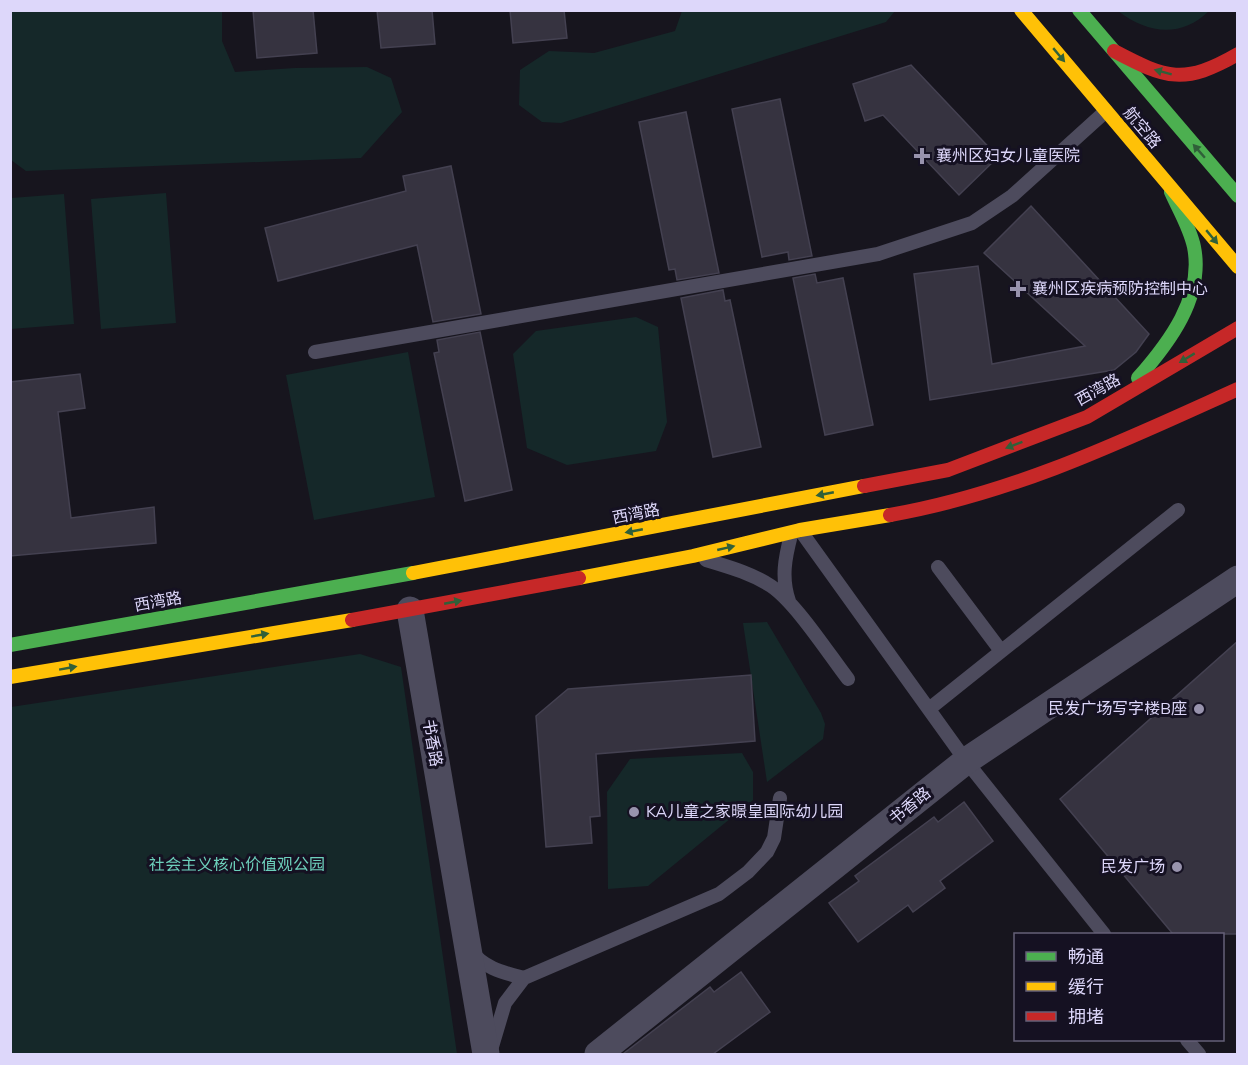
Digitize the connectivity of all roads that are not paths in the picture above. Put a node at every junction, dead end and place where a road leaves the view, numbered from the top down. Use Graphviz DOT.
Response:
graph roads {
  1 [pos="1021,10"];
  2 [pos="1079,10"];
  3 [pos="1114,51"];
  4 [pos="1238,54"];
  5 [pos="1106,111"];
  6 [pos="1168,185"];
  7 [pos="1238,196"];
  8 [pos="1238,267"];
  9 [pos="1238,328"];
  10 [pos="315,351"];
  11 [pos="1238,389"];
  12 [pos="1121,397"];
  13 [pos="1238,398"];
  14 [pos="1206,403"];
  15 [pos="1178,510"];
  16 [pos="796,532"];
  17 [pos="693,556"];
  18 [pos="938,567"];
  19 [pos="1238,579"];
  20 [pos="789,603"];
  21 [pos="410,610"];
  22 [pos="10,645"];
  23 [pos="1001,651"];
  24 [pos="10,677"];
  25 [pos="848,679"];
  26 [pos="929,709"];
  27 [pos="966,761"];
  28 [pos="780,798"];
  29 [pos="1103,933"];
  30 [pos="466,942"];
  31 [pos="524,978"];
  32 [pos="1188,1041"];
  33 [pos="488,1054"];
  34 [pos="598,1054"];
  35 [pos="1199,1054"];
  1 -- 5 [label="main road, 航空路, one-way"];
  2 -- 3 [label="main road, 航空路"];
  4 -- 3 [label="main road, one-way"];
  7 -- 3 [label="main road, 航空路, one-way"];
  5 -- 6 [label="main road, 航空路"];
  5 -- 10 [label="lane"];
  6 -- 8 [label="main road, 航空路, one-way"];
  6 -- 12 [label="main road"];
  9 -- 12 [label="main road, 西湾路, one-way"];
  11 -- 14 [label="main road"];
  12 -- 22 [label="main road, 西湾路, one-way"];
  13 -- 14 [label="main road"];
  14 -- 16 [label="main road"];
  15 -- 23 [label="lane"];
  17 -- 16 [label="main road, one-way"];
  16 -- 20 [label="lane"];
  16 -- 26 [label="lane"];
  17 -- 20 [label="lane"];
  21 -- 17 [label="main road, one-way"];
  18 -- 23 [label="lane"];
  19 -- 27 [label="street, 书香路"];
  20 -- 25 [label="lane"];
  24 -- 21 [label="main road, one-way"];
  21 -- 30 [label="street, 书香路"];
  23 -- 26 [label="lane"];
  26 -- 27 [label="lane"];
  27 -- 29 [label="lane"];
  27 -- 34 [label="street, 书香路"];
  28 -- 31 [label="lane"];
  30 -- 31 [label="lane"];
  30 -- 33 [label="street, 书香路"];
  31 -- 33 [label="lane"];
  32 -- 35 [label="lane"];
}
